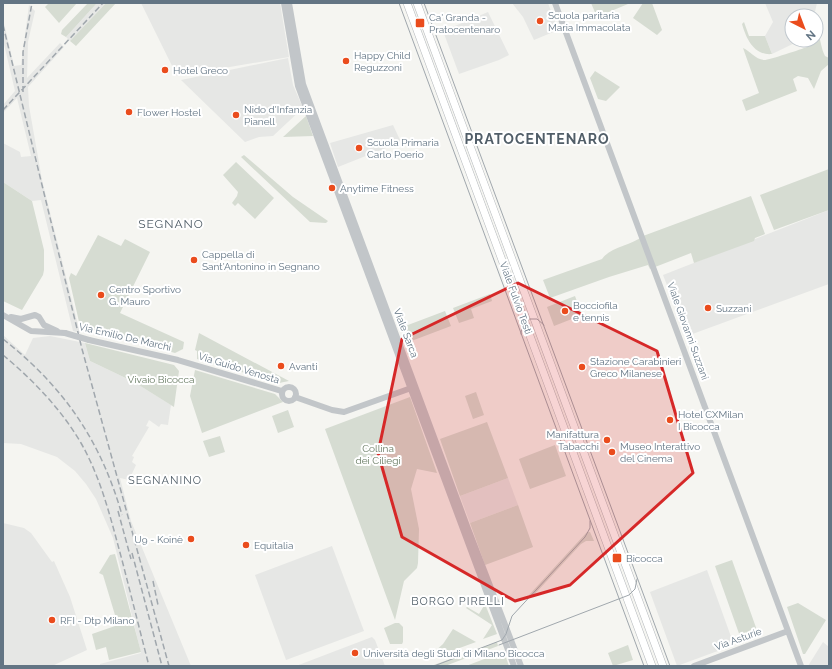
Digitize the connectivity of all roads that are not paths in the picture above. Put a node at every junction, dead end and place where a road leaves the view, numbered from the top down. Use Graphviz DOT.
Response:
graph roads {
  1 [pos="284,3"];
  2 [pos="290,3"];
  3 [pos="407,3"];
  4 [pos="417,3"];
  5 [pos="555,3"];
  6 [pos="529,306"];
  7 [pos="520,309"];
  8 [pos="4,316"];
  9 [pos="27,317"];
  10 [pos="41,322"];
  11 [pos="26,327"];
  12 [pos="35,331"];
  13 [pos="63,333"];
  14 [pos="187,362"];
  15 [pos="413,388"];
  16 [pos="282,392"];
  17 [pos="295,397"];
  18 [pos="625,592"];
  19 [pos="635,592"];
  20 [pos="788,631"];
  21 [pos="514,666"];
  22 [pos="521,666"];
  23 [pos="652,666"];
  24 [pos="663,666"];
  25 [pos="694,666"];
  26 [pos="801,666"];
  1 -- 15 [label="street, Viale Sarca"];
  2 -- 15 [label="street, Viale Sarca"];
  3 -- 7 [label="main road, Viale Fulvio Testi"];
  4 -- 6 [label="main road, Viale Fulvio Testi"];
  5 -- 20 [label="street, Viale Giovanni Suzzani"];
  6 -- 7 [label="main road"];
  6 -- 19 [label="main road, Viale Fulvio Testi"];
  7 -- 18 [label="main road, Viale Fulvio Testi"];
  8 -- 9 [label="street, Via Emilio De Marchi"];
  8 -- 11 [label="street, Via Emilio De Marchi"];
  9 -- 10 [label="street, Via Emilio De Marchi"];
  9 -- 11 [label="street"];
  10 -- 12 [label="street"];
  10 -- 13 [label="street, Via Emilio De Marchi"];
  11 -- 12 [label="street, Via Emilio De Marchi"];
  12 -- 13 [label="street, Via Emilio De Marchi"];
  13 -- 14 [label="street, Via Emilio De Marchi, bridge"];
  14 -- 16 [label="street, Via Guido Venosta"];
  15 -- 17 [label="street"];
  15 -- 21 [label="street, Viale Sarca"];
  15 -- 22 [label="street, Viale Sarca"];
  16 -- 17 [label="street"];
  16 -- 17 [label="street"];
  18 -- 19 [label="main road"];
  18 -- 23 [label="main road, Viale Fulvio Testi"];
  19 -- 24 [label="main road, Viale Fulvio Testi"];
  20 -- 25 [label="street, Via Asturie"];
  20 -- 26 [label="street, Viale Giovanni Suzzani"];
}
